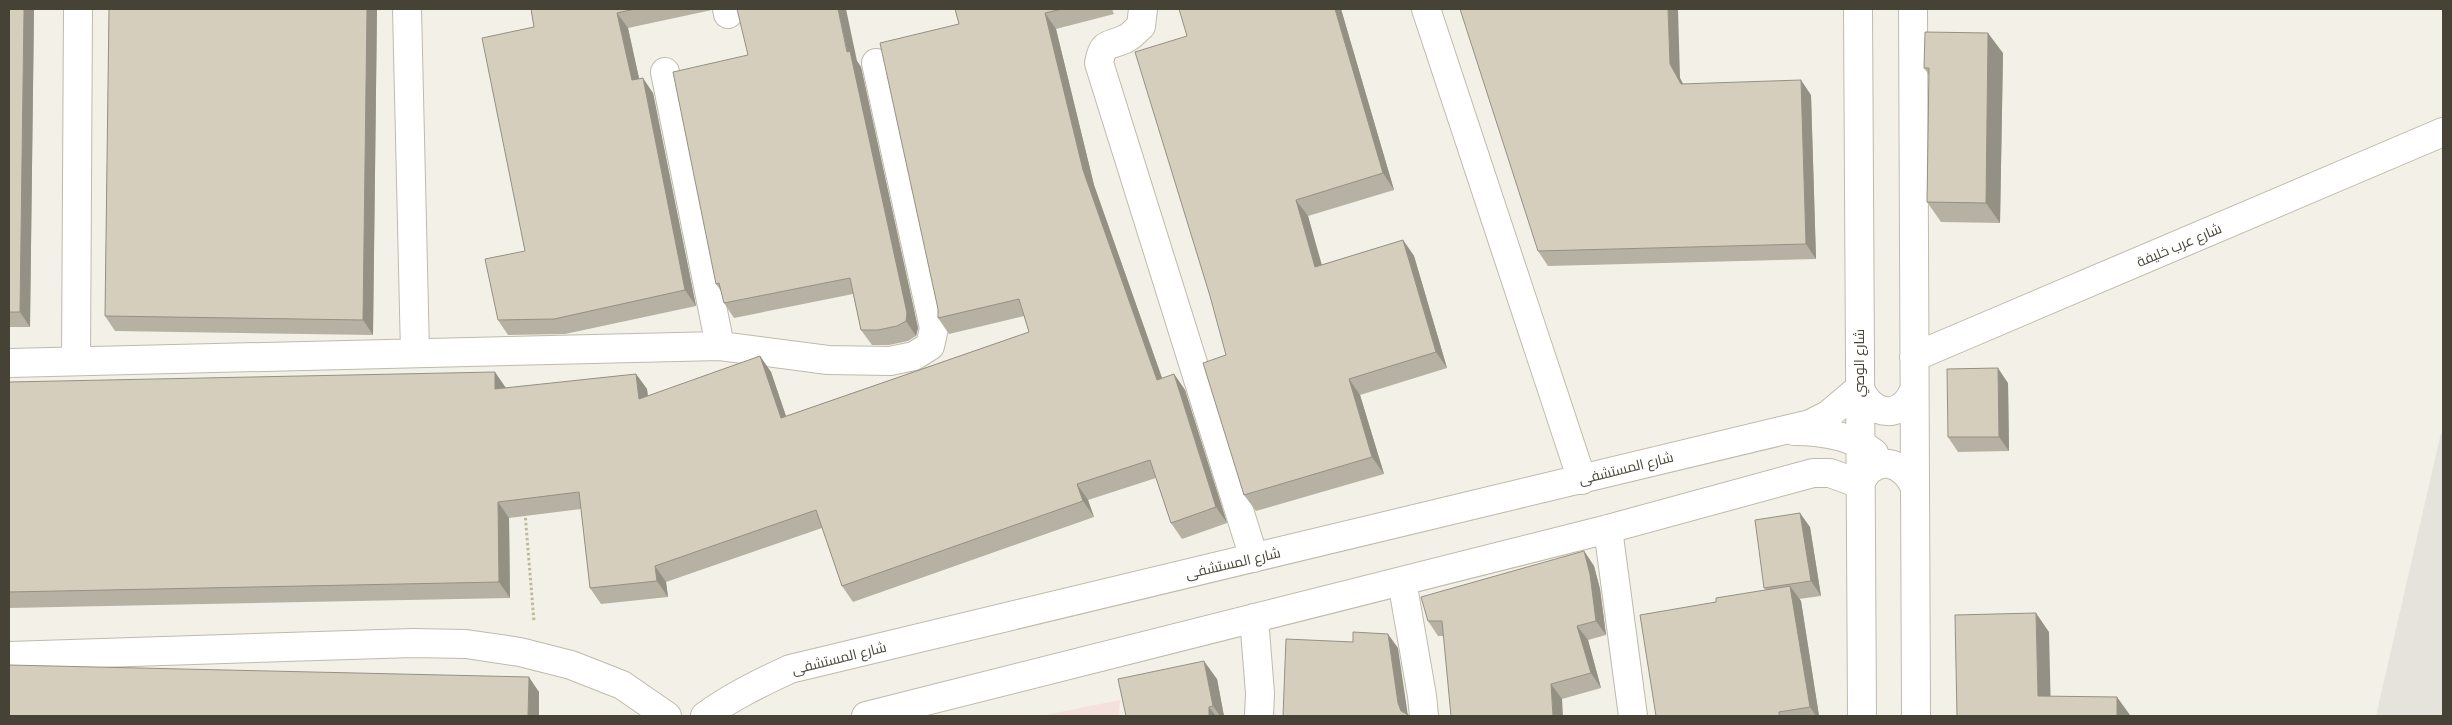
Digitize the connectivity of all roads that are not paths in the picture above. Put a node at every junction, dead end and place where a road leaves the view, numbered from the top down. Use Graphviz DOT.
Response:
graph roads {
  1 [pos="78,9"];
  2 [pos="407,9"];
  3 [pos="1143,9"];
  4 [pos="1426,9"];
  5 [pos="1858,9"];
  6 [pos="1913,9"];
  7 [pos="876,63"];
  8 [pos="665,72"];
  9 [pos="2443,132"];
  10 [pos="720,346"];
  11 [pos="415,353"];
  12 [pos="1914,357"];
  13 [pos="76,361"];
  14 [pos="9,363"];
  15 [pos="1860,388"];
  16 [pos="1914,390"];
  17 [pos="1886,411"];
  18 [pos="1770,433"];
  19 [pos="1860,443"];
  20 [pos="1889,464"];
  21 [pos="1582,480"];
  22 [pos="1783,480"];
  23 [pos="1860,484"];
  24 [pos="1915,488"];
  25 [pos="1608,529"];
  26 [pos="1254,558"];
  27 [pos="1402,581"];
  28 [pos="1254,618"];
  29 [pos="9,656"];
  30 [pos="949,706"];
  31 [pos="667,716"];
  32 [pos="705,716"];
  33 [pos="866,716"];
  34 [pos="1259,716"];
  35 [pos="1424,716"];
  36 [pos="1633,716"];
  37 [pos="1862,716"];
  38 [pos="1916,716"];
  1 -- 13 [label="street"];
  2 -- 11 [label="street"];
  3 -- 26 [label="street"];
  4 -- 21 [label="street"];
  5 -- 15 [label="street, شارع الوصي"];
  6 -- 12 [label="street"];
  7 -- 10 [label="street"];
  8 -- 10 [label="street"];
  9 -- 12 [label="street, شارع عرب خليفة"];
  10 -- 11 [label="street"];
  11 -- 13 [label="street"];
  12 -- 16 [label="street"];
  13 -- 14 [label="street"];
  15 -- 17 [label="street"];
  15 -- 18 [label="street"];
  15 -- 19 [label="street, شارع الوصي"];
  16 -- 17 [label="street"];
  16 -- 24 [label="street"];
  17 -- 19 [label="street"];
  18 -- 19 [label="street"];
  18 -- 21 [label="street, شارع المستشفى"];
  18 -- 22 [label="street"];
  19 -- 20 [label="street"];
  19 -- 22 [label="street"];
  19 -- 23 [label="street, شارع الوصي"];
  20 -- 23 [label="street"];
  20 -- 24 [label="street"];
  21 -- 26 [label="street, شارع المستشفى"];
  22 -- 23 [label="street"];
  22 -- 25 [label="street"];
  23 -- 37 [label="street, شارع الوصي"];
  24 -- 38 [label="street"];
  25 -- 27 [label="street"];
  25 -- 36 [label="street"];
  26 -- 32 [label="street, شارع المستشفى"];
  27 -- 28 [label="street"];
  27 -- 35 [label="street"];
  28 -- 30 [label="street"];
  28 -- 34 [label="street"];
  29 -- 31 [label="street"];
  30 -- 33 [label="street"];
}
